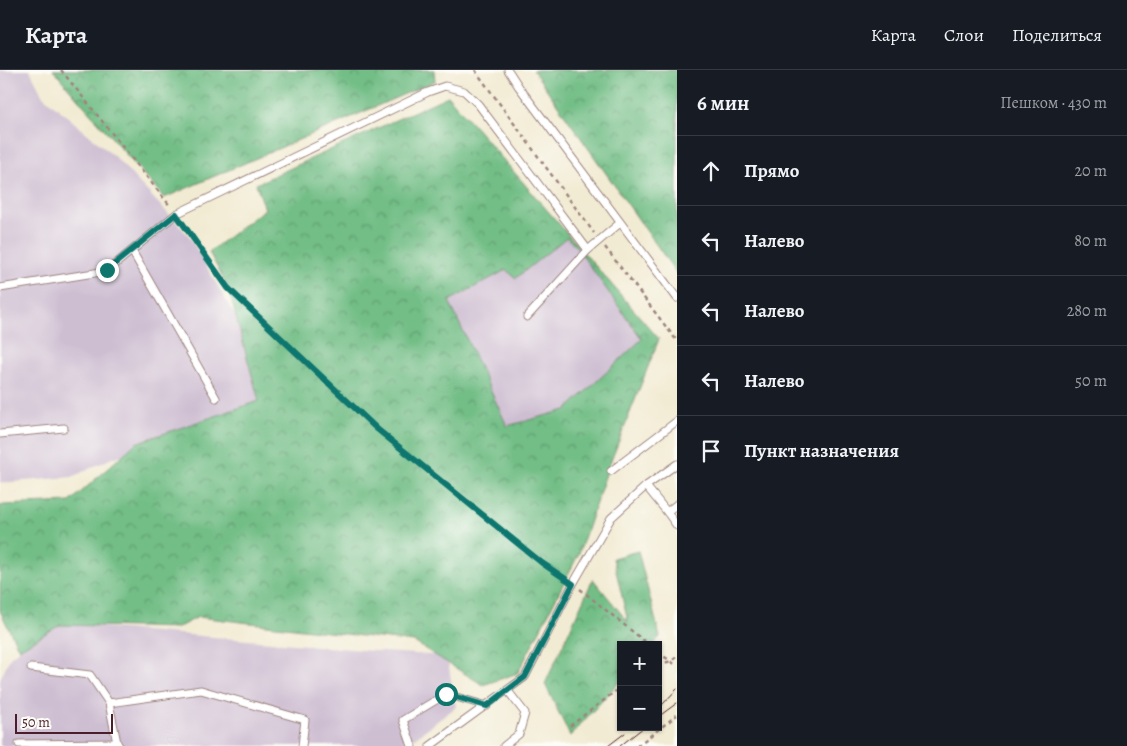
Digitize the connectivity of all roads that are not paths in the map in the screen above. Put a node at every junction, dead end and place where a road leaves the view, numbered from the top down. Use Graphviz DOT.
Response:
graph roads {
  1 [pos="508,70"];
  2 [pos="620,223"];
  3 [pos="588,250"];
  4 [pos="132,251"];
  5 [pos="0,288"];
  6 [pos="677,298"];
  7 [pos="527,317"];
  8 [pos="216,398"];
  9 [pos="677,421"];
  10 [pos="64,428"];
  11 [pos="0,434"];
  12 [pos="677,464"];
  13 [pos="611,471"];
  14 [pos="646,486"];
  15 [pos="677,504"];
  16 [pos="667,512"];
  17 [pos="677,526"];
  18 [pos="31,668"];
  19 [pos="508,691"];
  20 [pos="109,703"];
  21 [pos="487,706"];
  22 [pos="19,744"];
  23 [pos="118,744"];
  24 [pos="302,746"];
  25 [pos="412,746"];
  26 [pos="430,746"];
  27 [pos="504,746"];
  1 -- 2 [label="lane"];
  2 -- 3 [label="lane"];
  2 -- 6 [label="lane"];
  3 -- 4 [label="lane"];
  3 -- 7 [label="lane"];
  4 -- 5 [label="lane"];
  4 -- 8 [label="lane"];
  9 -- 13 [label="lane"];
  10 -- 11 [label="lane"];
  12 -- 14 [label="lane"];
  14 -- 16 [label="lane"];
  14 -- 19 [label="lane"];
  15 -- 16 [label="lane"];
  16 -- 17 [label="lane"];
  18 -- 20 [label="lane"];
  19 -- 21 [label="lane"];
  19 -- 27 [label="lane"];
  20 -- 23 [label="lane"];
  20 -- 24 [label="lane"];
  21 -- 25 [label="lane"];
  21 -- 26 [label="lane"];
  22 -- 23 [label="lane"];
}
